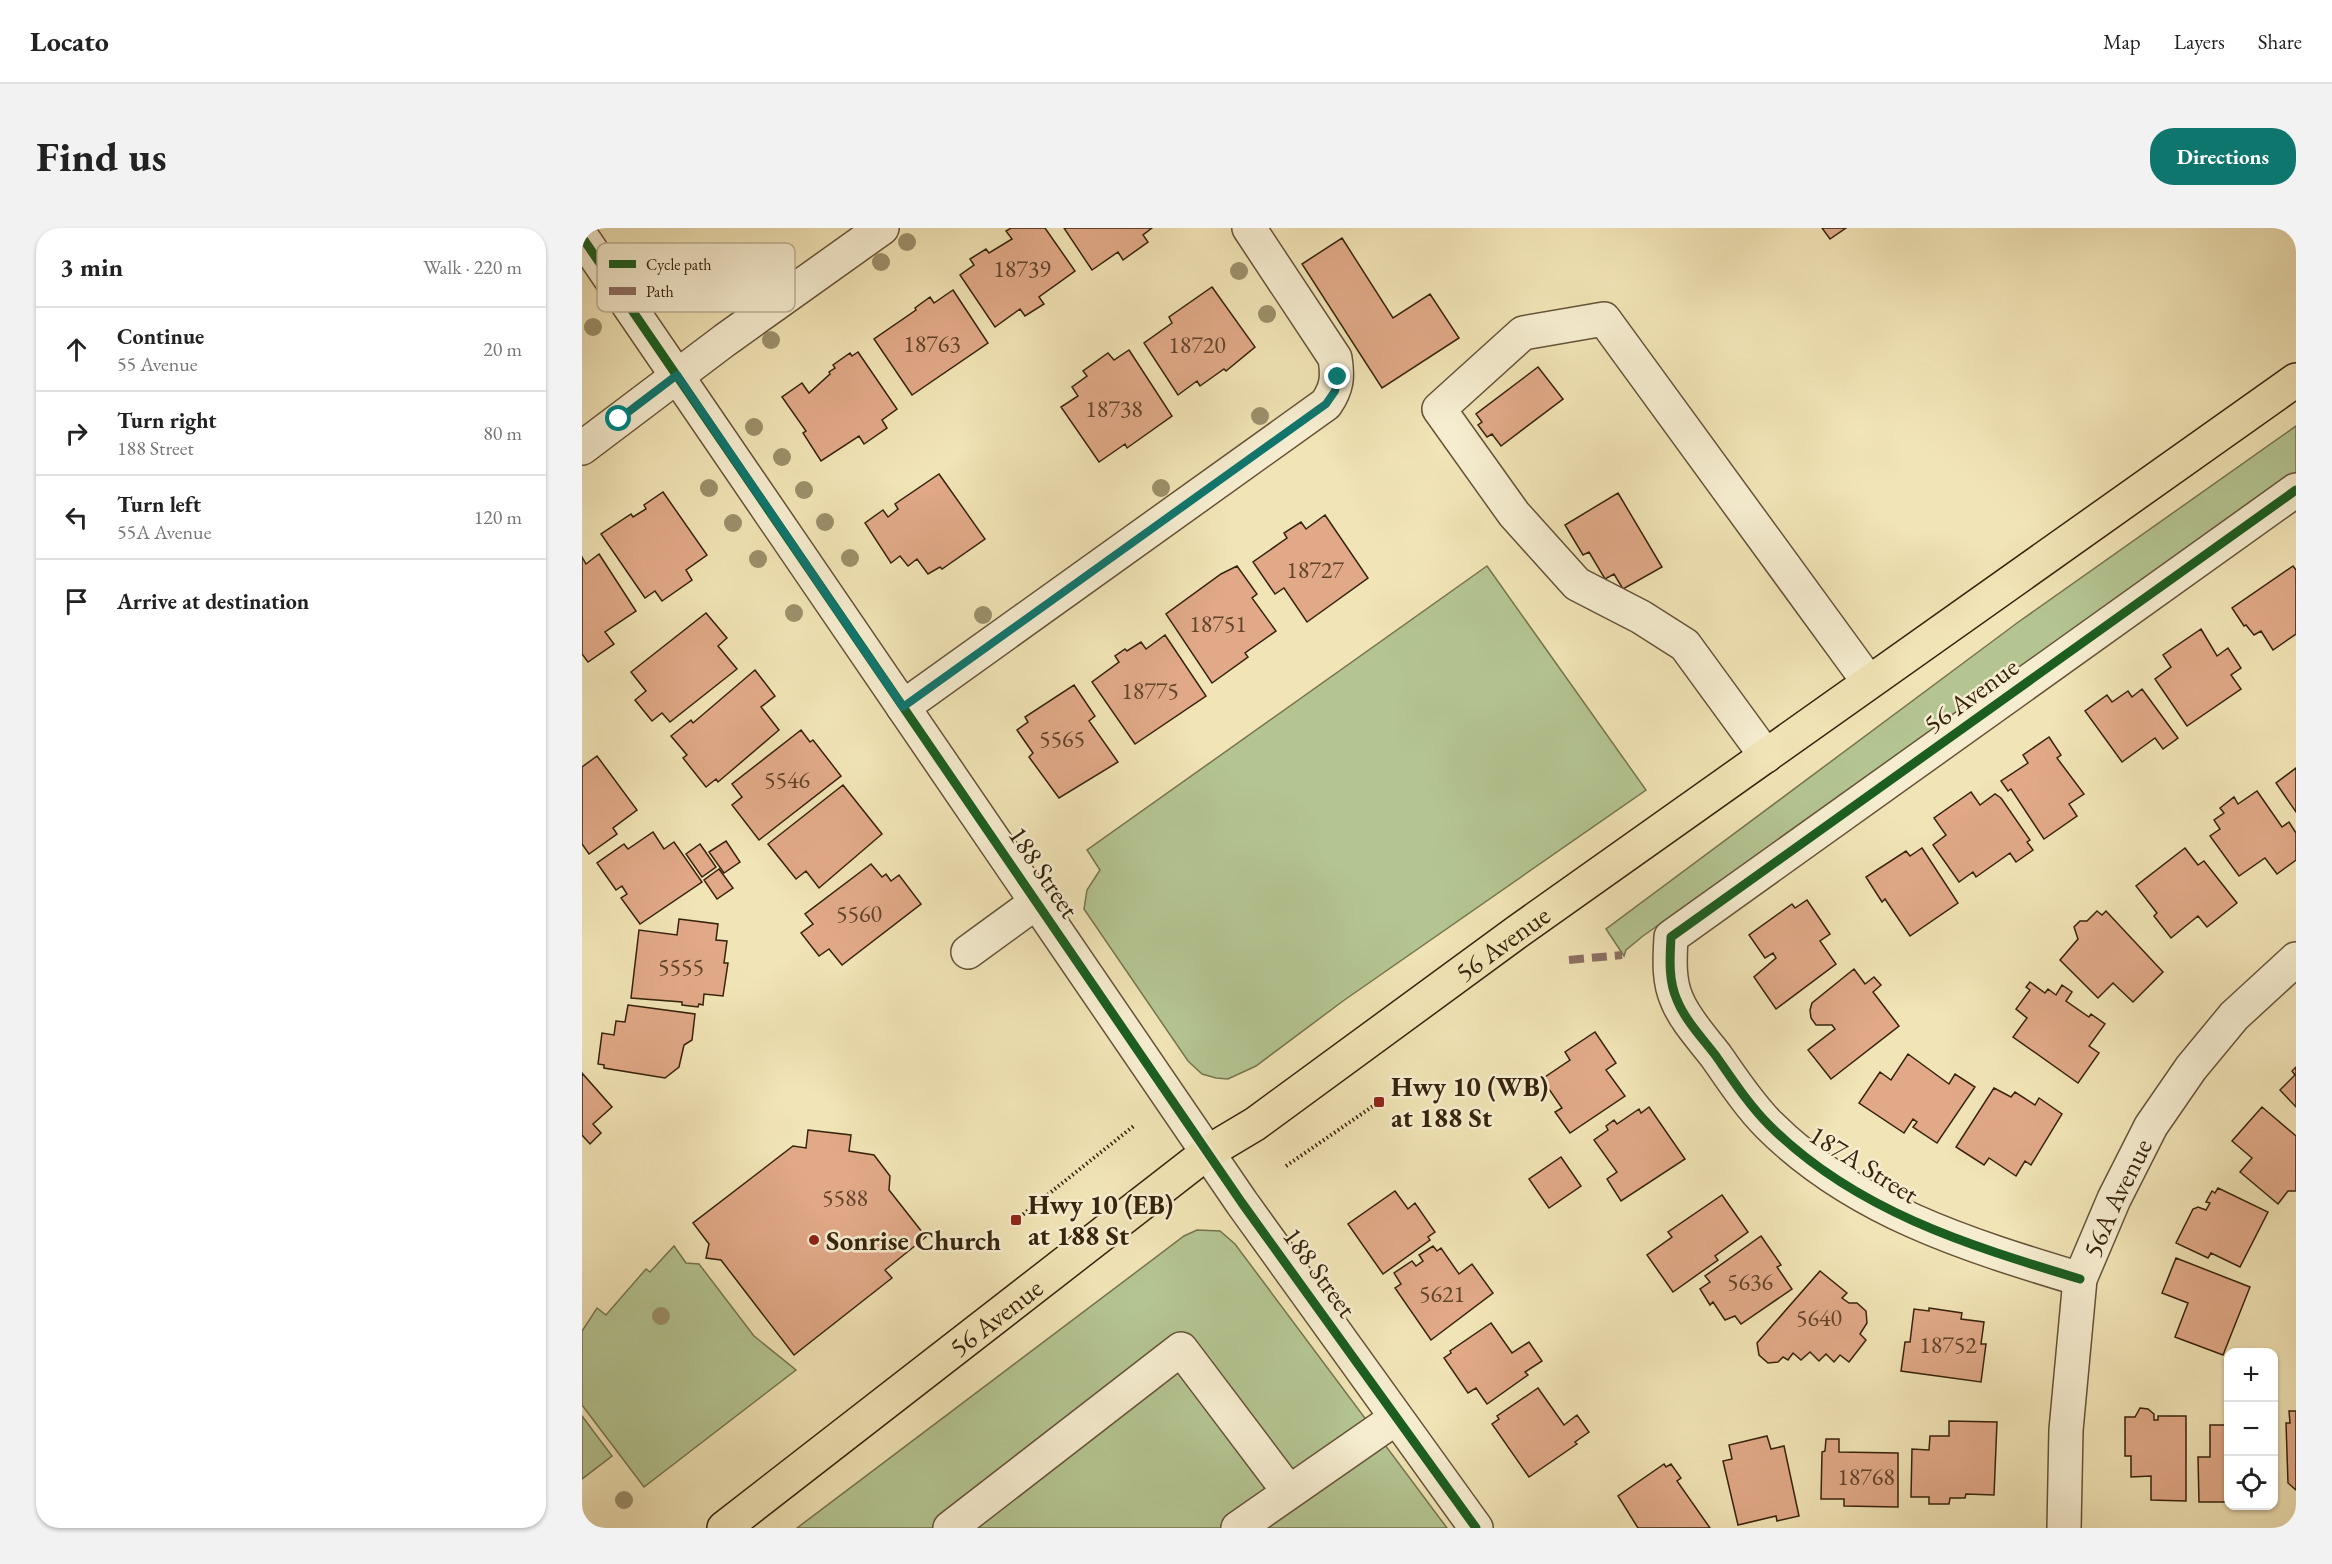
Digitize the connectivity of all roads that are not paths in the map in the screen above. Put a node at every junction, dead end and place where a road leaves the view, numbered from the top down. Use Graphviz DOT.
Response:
graph roads {
  1 [pos="882,228"];
  2 [pos="1249,228"];
  3 [pos="582,237"];
  4 [pos="597,259"];
  5 [pos="795,290"];
  6 [pos="634,312"];
  7 [pos="765,312"];
  8 [pos="677,375"];
  9 [pos="2296,380"];
  10 [pos="582,448"];
  11 [pos="2296,490"];
  12 [pos="1868,681"];
  13 [pos="903,707"];
  14 [pos="1766,756"];
  15 [pos="1038,902"];
  16 [pos="1671,937"];
  17 [pos="968,952"];
  18 [pos="2296,959"];
  19 [pos="1208,1152"];
  20 [pos="2080,1279"];
  21 [pos="1396,1418"];
  22 [pos="1289,1492"];
  23 [pos="724,1528"];
  24 [pos="950,1528"];
  25 [pos="1238,1528"];
  26 [pos="1476,1528"];
  27 [pos="2064,1528"];
  1 -- 5 [label="street"];
  2 -- 13 [label="street"];
  3 -- 4 [label="street, 188 Street"];
  6 -- 8 [label="street, 188 Street"];
  7 -- 8 [label="street"];
  8 -- 10 [label="street"];
  8 -- 13 [label="street, 188 Street"];
  9 -- 12 [label="highway, 56 Avenue"];
  11 -- 16 [label="street, 56 Avenue"];
  12 -- 14 [label="highway, 56 Avenue"];
  12 -- 14 [label="street"];
  13 -- 15 [label="street, 188 Street"];
  14 -- 19 [label="highway, 56 Avenue"];
  15 -- 17 [label="street"];
  15 -- 19 [label="street, 188 Street"];
  16 -- 20 [label="street, 187A Street"];
  18 -- 20 [label="street, 56A Avenue"];
  19 -- 21 [label="street, 188 Street"];
  19 -- 23 [label="highway, 56 Avenue"];
  20 -- 27 [label="street, 56A Avenue"];
  21 -- 22 [label="street"];
  21 -- 26 [label="street, 188 Street"];
  22 -- 24 [label="street"];
  22 -- 25 [label="street"];
}
